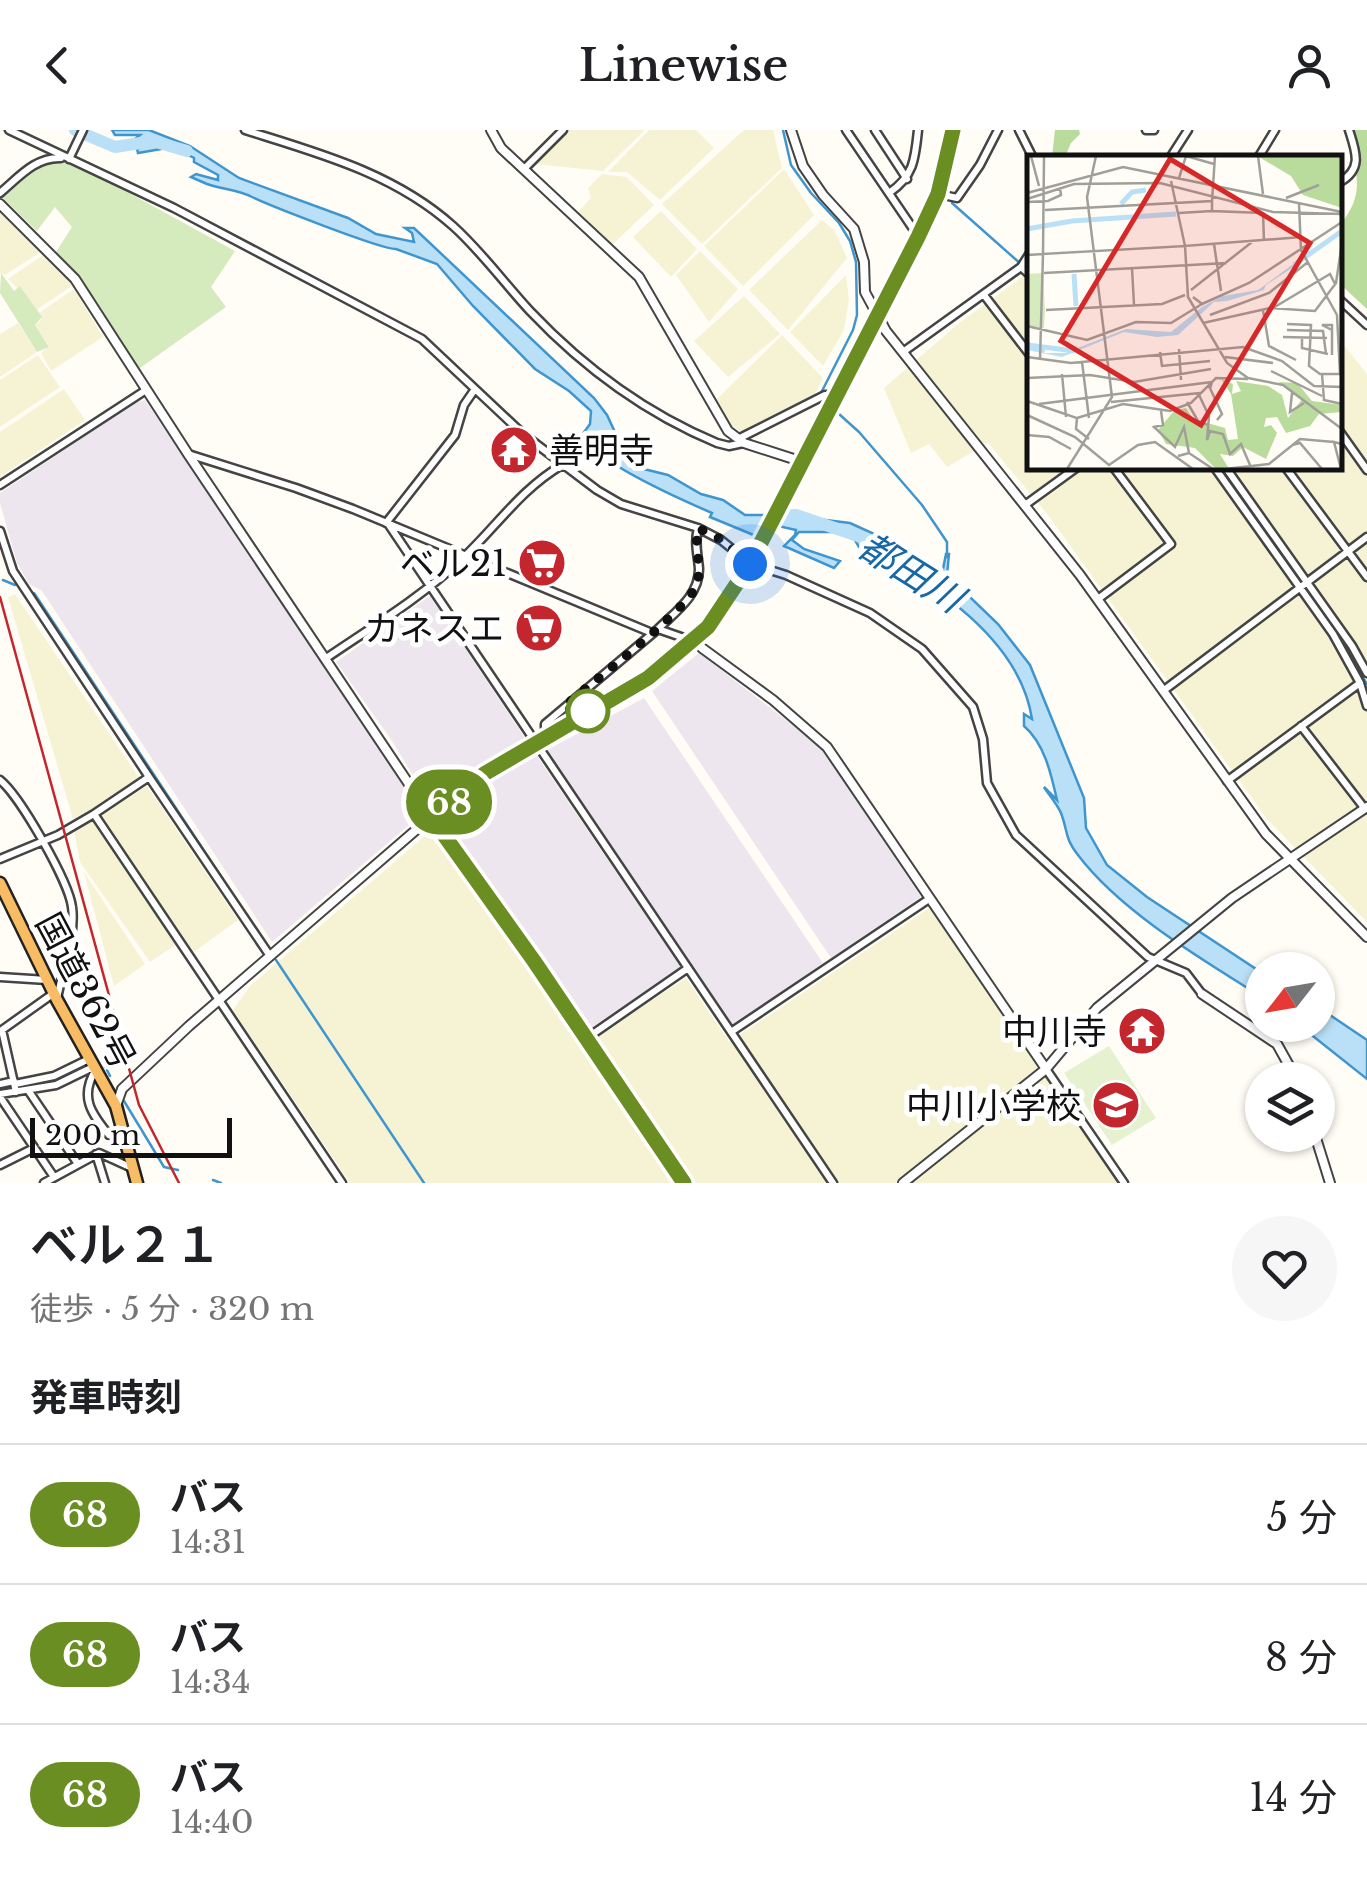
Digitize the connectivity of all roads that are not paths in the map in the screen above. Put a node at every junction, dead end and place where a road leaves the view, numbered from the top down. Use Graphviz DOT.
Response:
graph roads {
  1 [pos="8,130"];
  2 [pos="83,130"];
  3 [pos="245,130"];
  4 [pos="491,130"];
  5 [pos="563,130"];
  6 [pos="791,130"];
  7 [pos="846,130"];
  8 [pos="875,130"];
  9 [pos="918,130"];
  10 [pos="953,130"];
  11 [pos="998,130"];
  12 [pos="1019,130"];
  13 [pos="1146,130"];
  14 [pos="1154,130"];
  15 [pos="1188,130"];
  16 [pos="1275,130"];
  17 [pos="1349,130"];
  18 [pos="1032,155"];
  19 [pos="1172,155"];
  20 [pos="1260,155"];
  21 [pos="68,158"];
  22 [pos="524,169"];
  23 [pos="907,179"];
  24 [pos="1342,181"];
  25 [pos="0,193"];
  26 [pos="889,193"];
  27 [pos="938,194"];
  28 [pos="0,204"];
  29 [pos="918,237"];
  30 [pos="1025,262"];
  31 [pos="984,295"];
  32 [pos="1342,302"];
  33 [pos="877,318"];
  34 [pos="1367,325"];
  35 [pos="1027,351"];
  36 [pos="904,352"];
  37 [pos="475,389"];
  38 [pos="146,390"];
  39 [pos="838,396"];
  40 [pos="1342,435"];
  41 [pos="741,441"];
  42 [pos="188,454"];
  43 [pos="803,462"];
  44 [pos="562,466"];
  45 [pos="1073,470"];
  46 [pos="1116,470"];
  47 [pos="1216,470"];
  48 [pos="1227,470"];
  49 [pos="1287,470"];
  50 [pos="1367,470"];
  51 [pos="0,485"];
  52 [pos="1024,505"];
  53 [pos="388,524"];
  54 [pos="698,528"];
  55 [pos="0,531"];
  56 [pos="1367,537"];
  57 [pos="1348,551"];
  58 [pos="465,556"];
  59 [pos="751,562"];
  60 [pos="1367,577"];
  61 [pos="431,586"];
  62 [pos="1303,587"];
  63 [pos="1098,599"];
  64 [pos="655,631"];
  65 [pos="684,638"];
  66 [pos="702,648"];
  67 [pos="326,659"];
  68 [pos="1367,673"];
  69 [pos="1360,684"];
  70 [pos="1163,692"];
  71 [pos="1367,706"];
  72 [pos="1302,726"];
  73 [pos="540,739"];
  74 [pos="149,777"];
  75 [pos="0,780"];
  76 [pos="1227,781"];
  77 [pos="1366,808"];
  78 [pos="94,814"];
  79 [pos="431,817"];
  80 [pos="42,842"];
  81 [pos="0,859"];
  82 [pos="1292,860"];
  83 [pos="0,883"];
  84 [pos="929,899"];
  85 [pos="1367,938"];
  86 [pos="270,956"];
  87 [pos="1159,960"];
  88 [pos="688,968"];
  89 [pos="0,977"];
  90 [pos="47,980"];
  91 [pos="1202,994"];
  92 [pos="55,996"];
  93 [pos="219,999"];
  94 [pos="732,1032"];
  95 [pos="586,1038"];
  96 [pos="1286,1062"];
  97 [pos="93,1064"];
  98 [pos="1046,1069"];
  99 [pos="0,1084"];
  100 [pos="15,1086"];
  101 [pos="28,1090"];
  102 [pos="0,1096"];
  103 [pos="116,1106"];
  104 [pos="125,1138"];
  105 [pos="34,1148"];
  106 [pos="1321,1152"];
  107 [pos="96,1154"];
  108 [pos="0,1164"];
  109 [pos="78,1164"];
  110 [pos="133,1168"];
  111 [pos="51,1181"];
  112 [pos="105,1183"];
  113 [pos="137,1183"];
  114 [pos="342,1183"];
  115 [pos="684,1183"];
  116 [pos="833,1183"];
  117 [pos="903,1183"];
  118 [pos="1124,1183"];
  119 [pos="1330,1183"];
  1 -- 21 [label="street"];
  2 -- 21 [label="street"];
  3 -- 41 [label="street"];
  4 -- 22 [label="street"];
  5 -- 22 [label="street"];
  6 -- 33 [label="street"];
  7 -- 26 [label="street"];
  8 -- 23 [label="street"];
  9 -- 23 [label="street"];
  10 -- 27 [label="highway"];
  11 -- 27 [label="street"];
  12 -- 18 [label="street"];
  13 -- 14 [label="street"];
  15 -- 19 [label="street"];
  16 -- 20 [label="street"];
  17 -- 24 [label="street"];
  21 -- 25 [label="street"];
  21 -- 37 [label="street"];
  22 -- 41 [label="street"];
  23 -- 26 [label="street"];
  26 -- 29 [label="street"];
  27 -- 29 [label="highway"];
  28 -- 38 [label="street"];
  29 -- 33 [label="highway"];
  30 -- 31 [label="street"];
  31 -- 35 [label="street"];
  31 -- 36 [label="street"];
  32 -- 34 [label="street"];
  33 -- 36 [label="street"];
  33 -- 39 [label="highway"];
  36 -- 52 [label="street"];
  37 -- 44 [label="street"];
  37 -- 53 [label="street"];
  38 -- 42 [label="street"];
  38 -- 51 [label="street"];
  39 -- 41 [label="street"];
  39 -- 43 [label="highway"];
  40 -- 50 [label="street"];
  41 -- 43 [label="street"];
  42 -- 53 [label="street"];
  42 -- 67 [label="street"];
  43 -- 59 [label="highway"];
  44 -- 54 [label="street"];
  44 -- 58 [label="street"];
  45 -- 52 [label="street"];
  46 -- 63 [label="street"];
  47 -- 62 [label="street"];
  48 -- 62 [label="street"];
  49 -- 57 [label="street"];
  52 -- 63 [label="street"];
  53 -- 58 [label="street"];
  53 -- 61 [label="street"];
  54 -- 59 [label="street"];
  54 -- 64 [label="street"];
  55 -- 74 [label="street"];
  56 -- 57 [label="street"];
  57 -- 60 [label="street"];
  57 -- 62 [label="street"];
  58 -- 61 [label="street"];
  58 -- 64 [label="street"];
  59 -- 73 [label="highway"];
  59 -- 87 [label="street"];
  61 -- 67 [label="street"];
  61 -- 73 [label="street"];
  62 -- 68 [label="street"];
  62 -- 69 [label="street"];
  62 -- 70 [label="street"];
  63 -- 70 [label="street"];
  64 -- 65 [label="street"];
  64 -- 73 [label="street"];
  66 -- 84 [label="street"];
  67 -- 79 [label="street"];
  69 -- 71 [label="street"];
  69 -- 72 [label="street"];
  70 -- 76 [label="street"];
  72 -- 76 [label="street"];
  72 -- 77 [label="street"];
  73 -- 79 [label="highway"];
  73 -- 88 [label="street"];
  74 -- 78 [label="street"];
  74 -- 86 [label="street"];
  75 -- 80 [label="street"];
  76 -- 82 [label="street"];
  77 -- 82 [label="street"];
  78 -- 80 [label="street"];
  78 -- 93 [label="street"];
  79 -- 86 [label="street"];
  79 -- 95 [label="highway"];
  80 -- 81 [label="street"];
  80 -- 92 [label="street"];
  82 -- 85 [label="street"];
  82 -- 87 [label="street"];
  83 -- 90 [label="highway, 国道362号"];
  84 -- 94 [label="street"];
  84 -- 98 [label="street"];
  86 -- 93 [label="street"];
  87 -- 91 [label="street"];
  87 -- 98 [label="street"];
  88 -- 94 [label="street"];
  88 -- 95 [label="street"];
  89 -- 90 [label="street"];
  90 -- 92 [label="highway, 国道362号"];
  91 -- 96 [label="street"];
  92 -- 97 [label="highway, 国道362号"];
  92 -- 100 [label="street"];
  93 -- 103 [label="street"];
  93 -- 114 [label="street"];
  94 -- 116 [label="street"];
  95 -- 115 [label="highway"];
  97 -- 100 [label="street"];
  97 -- 101 [label="street"];
  97 -- 103 [label="highway, 国道362号"];
  97 -- 104 [label="street"];
  98 -- 117 [label="street"];
  98 -- 118 [label="street"];
  99 -- 100 [label="street"];
  100 -- 101 [label="street"];
  100 -- 102 [label="street"];
  101 -- 109 [label="street"];
  102 -- 105 [label="street"];
  103 -- 104 [label="highway, 国道362号"];
  104 -- 110 [label="highway, 国道362号"];
  105 -- 108 [label="street"];
  105 -- 111 [label="street"];
  106 -- 119 [label="street"];
  107 -- 109 [label="street"];
  107 -- 110 [label="street"];
  107 -- 112 [label="street"];
  109 -- 111 [label="street"];
  110 -- 113 [label="highway, 国道362号"];
}
